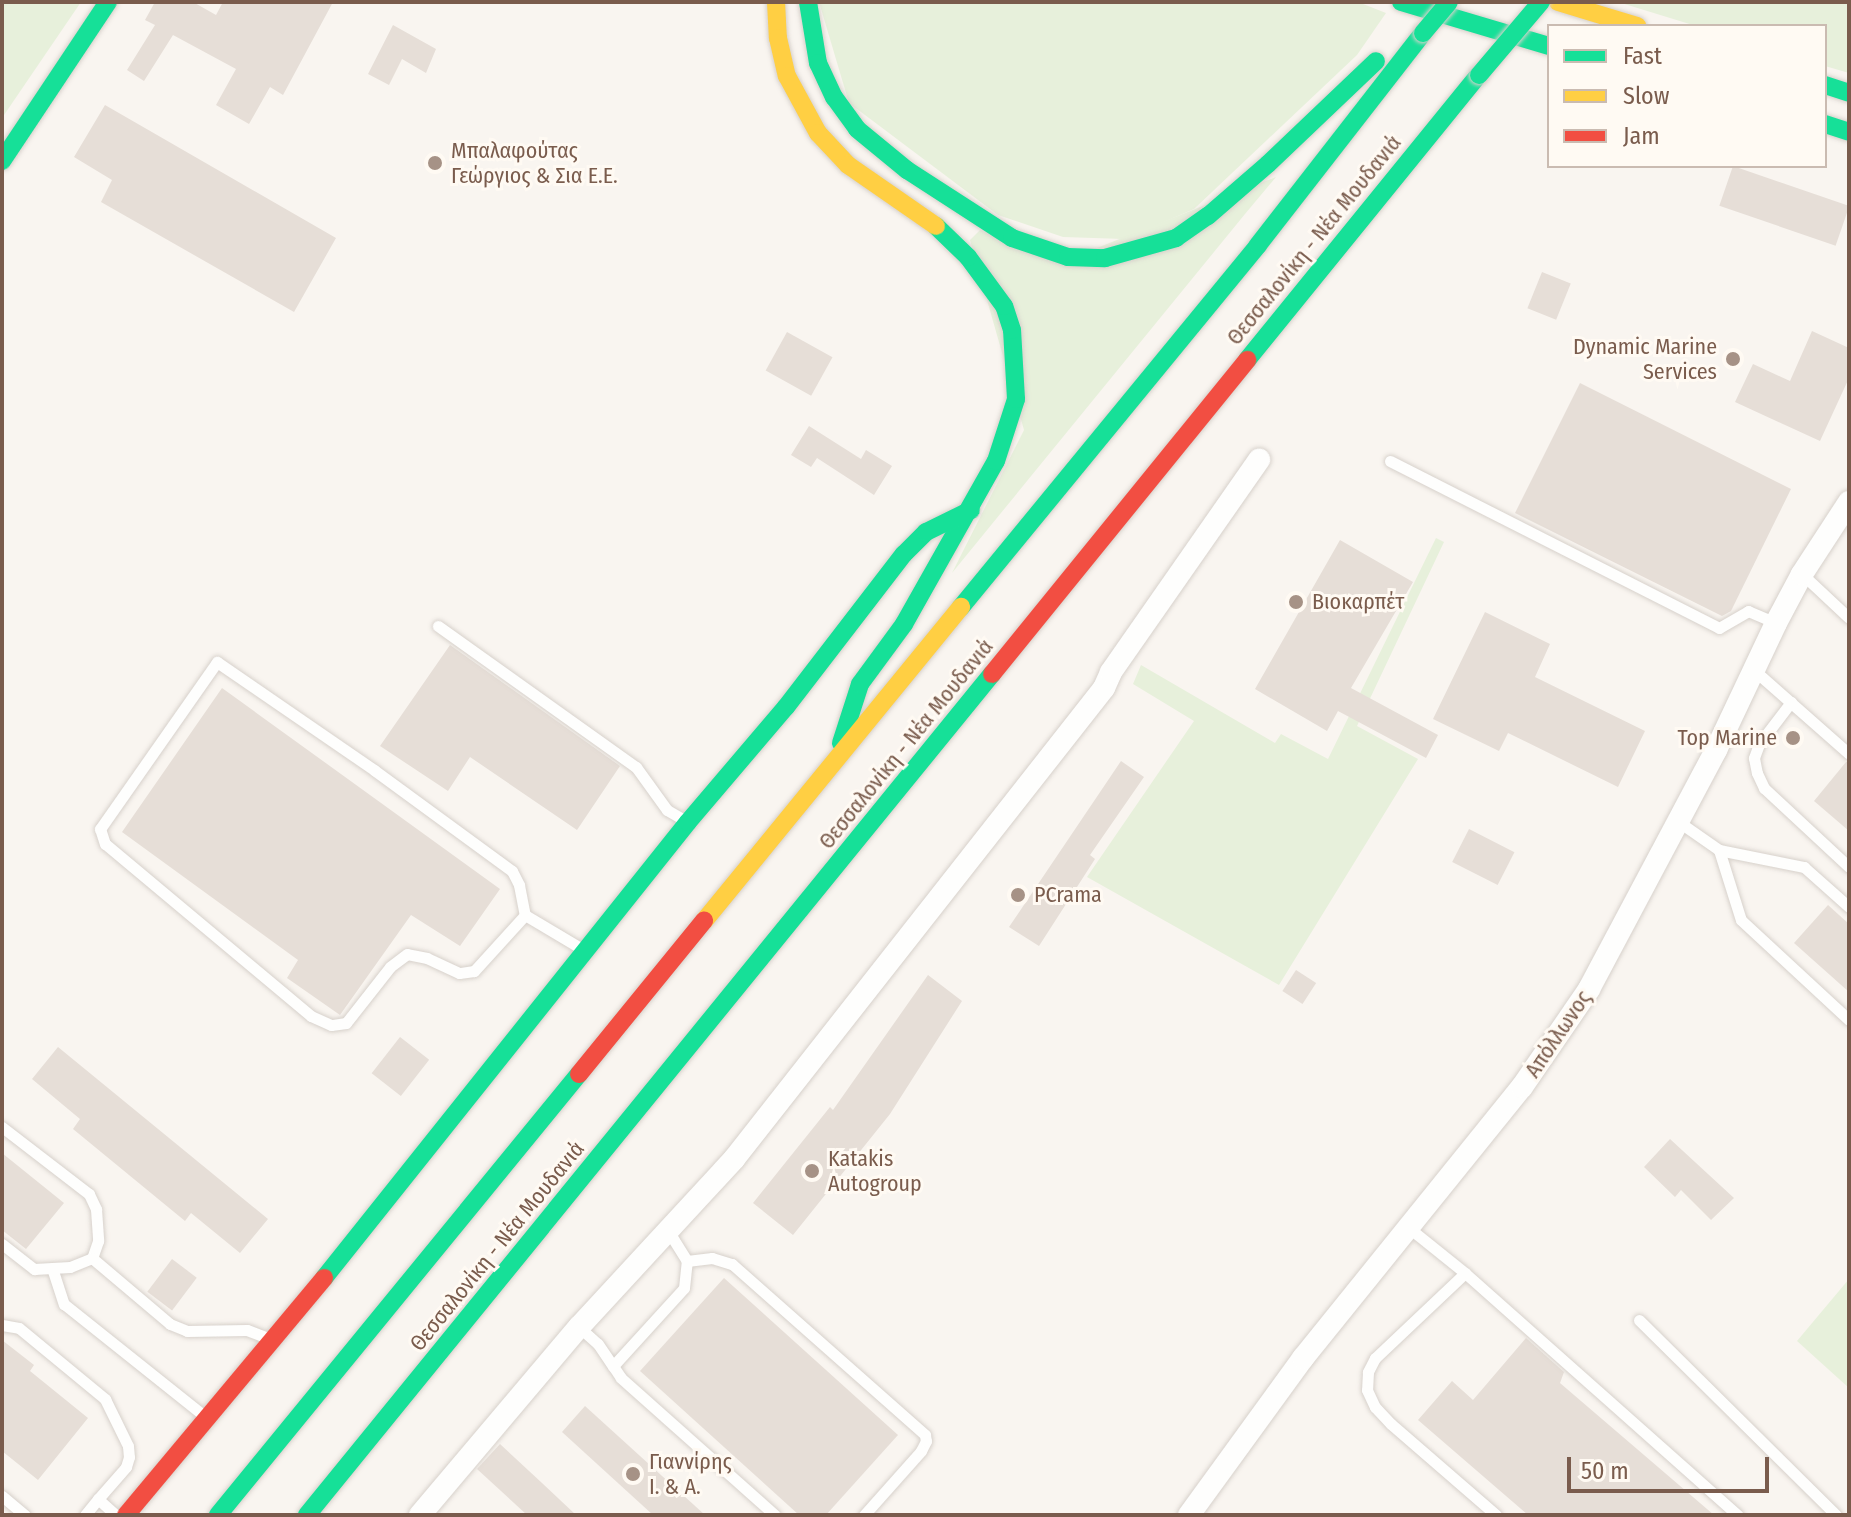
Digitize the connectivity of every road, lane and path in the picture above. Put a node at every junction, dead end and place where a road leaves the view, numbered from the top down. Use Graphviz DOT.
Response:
graph roads {
  1 [pos="108,2"];
  2 [pos="776,2"];
  3 [pos="808,2"];
  4 [pos="1401,2"];
  5 [pos="1449,2"];
  6 [pos="1541,2"];
  7 [pos="1558,2"];
  8 [pos="1630,24"];
  9 [pos="1423,33"];
  10 [pos="1547,45"];
  11 [pos="1827,86"];
  12 [pos="1849,93"];
  13 [pos="1827,125"];
  14 [pos="1849,132"];
  15 [pos="2,161"];
  16 [pos="1259,460"];
  17 [pos="1390,461"];
  18 [pos="1849,502"];
  19 [pos="972,510"];
  20 [pos="1802,574"];
  21 [pos="1849,618"];
  22 [pos="1776,623"];
  23 [pos="438,626"];
  24 [pos="1755,671"];
  25 [pos="1791,702"];
  26 [pos="1849,754"];
  27 [pos="835,762"];
  28 [pos="688,822"];
  29 [pos="1679,822"];
  30 [pos="1719,850"];
  31 [pos="1849,867"];
  32 [pos="1849,907"];
  33 [pos="525,915"];
  34 [pos="586,952"];
  35 [pos="1849,1020"];
  36 [pos="2,1127"];
  37 [pos="1409,1228"];
  38 [pos="667,1229"];
  39 [pos="2,1244"];
  40 [pos="92,1258"];
  41 [pos="687,1261"];
  42 [pos="53,1271"];
  43 [pos="1465,1273"];
  44 [pos="1639,1320"];
  45 [pos="2,1325"];
  46 [pos="579,1327"];
  47 [pos="274,1341"];
  48 [pos="613,1366"];
  49 [pos="208,1419"];
  50 [pos="2,1496"];
  51 [pos="98,1499"];
  52 [pos="25,1515"];
  53 [pos="85,1515"];
  54 [pos="116,1515"];
  55 [pos="126,1515"];
  56 [pos="218,1515"];
  57 [pos="307,1515"];
  58 [pos="420,1515"];
  59 [pos="775,1515"];
  60 [pos="864,1515"];
  61 [pos="1189,1515"];
  62 [pos="1496,1515"];
  63 [pos="1738,1515"];
  64 [pos="1836,1515"];
  1 -- 15 [label="main road"];
  2 -- 19 [label="main road"];
  3 -- 9 [label="main road"];
  4 -- 10 [label="main road"];
  5 -- 9 [label="main road, Θεσσαλονίκη - Νέα Μουδανιά, bridge"];
  6 -- 57 [label="main road, Θεσσαλονίκη - Νέα Μουδανιά, bridge"];
  7 -- 8 [label="main road"];
  9 -- 27 [label="main road, Θεσσαλονίκη - Νέα Μουδανιά"];
  11 -- 12 [label="main road"];
  13 -- 14 [label="main road"];
  16 -- 38 [label="street"];
  17 -- 22 [label="lane"];
  18 -- 20 [label="street, Απόλλωνος"];
  19 -- 27 [label="main road"];
  19 -- 28 [label="main road"];
  20 -- 21 [label="lane"];
  20 -- 22 [label="street, Απόλλωνος"];
  22 -- 24 [label="street, Απόλλωνος"];
  23 -- 28 [label="lane"];
  24 -- 25 [label="lane"];
  24 -- 29 [label="street, Απόλλωνος"];
  25 -- 26 [label="lane"];
  25 -- 31 [label="lane"];
  27 -- 56 [label="main road, Θεσσαλονίκη - Νέα Μουδανιά"];
  28 -- 34 [label="main road"];
  29 -- 30 [label="lane"];
  29 -- 37 [label="street, Απόλλωνος"];
  30 -- 32 [label="lane"];
  30 -- 35 [label="lane"];
  33 -- 33 [label="lane"];
  33 -- 34 [label="lane"];
  34 -- 47 [label="main road"];
  36 -- 40 [label="lane"];
  37 -- 43 [label="lane"];
  37 -- 61 [label="street, Απόλλωνος"];
  38 -- 41 [label="lane"];
  38 -- 46 [label="street"];
  39 -- 42 [label="lane"];
  40 -- 42 [label="lane"];
  40 -- 47 [label="lane"];
  41 -- 48 [label="lane"];
  41 -- 60 [label="lane"];
  42 -- 49 [label="lane"];
  43 -- 62 [label="lane"];
  43 -- 63 [label="lane"];
  44 -- 64 [label="lane"];
  45 -- 51 [label="lane"];
  46 -- 48 [label="lane"];
  46 -- 58 [label="street"];
  47 -- 49 [label="main road"];
  48 -- 59 [label="lane"];
  49 -- 55 [label="main road"];
  50 -- 52 [label="lane"];
  51 -- 53 [label="lane"];
  51 -- 54 [label="lane"];
}
